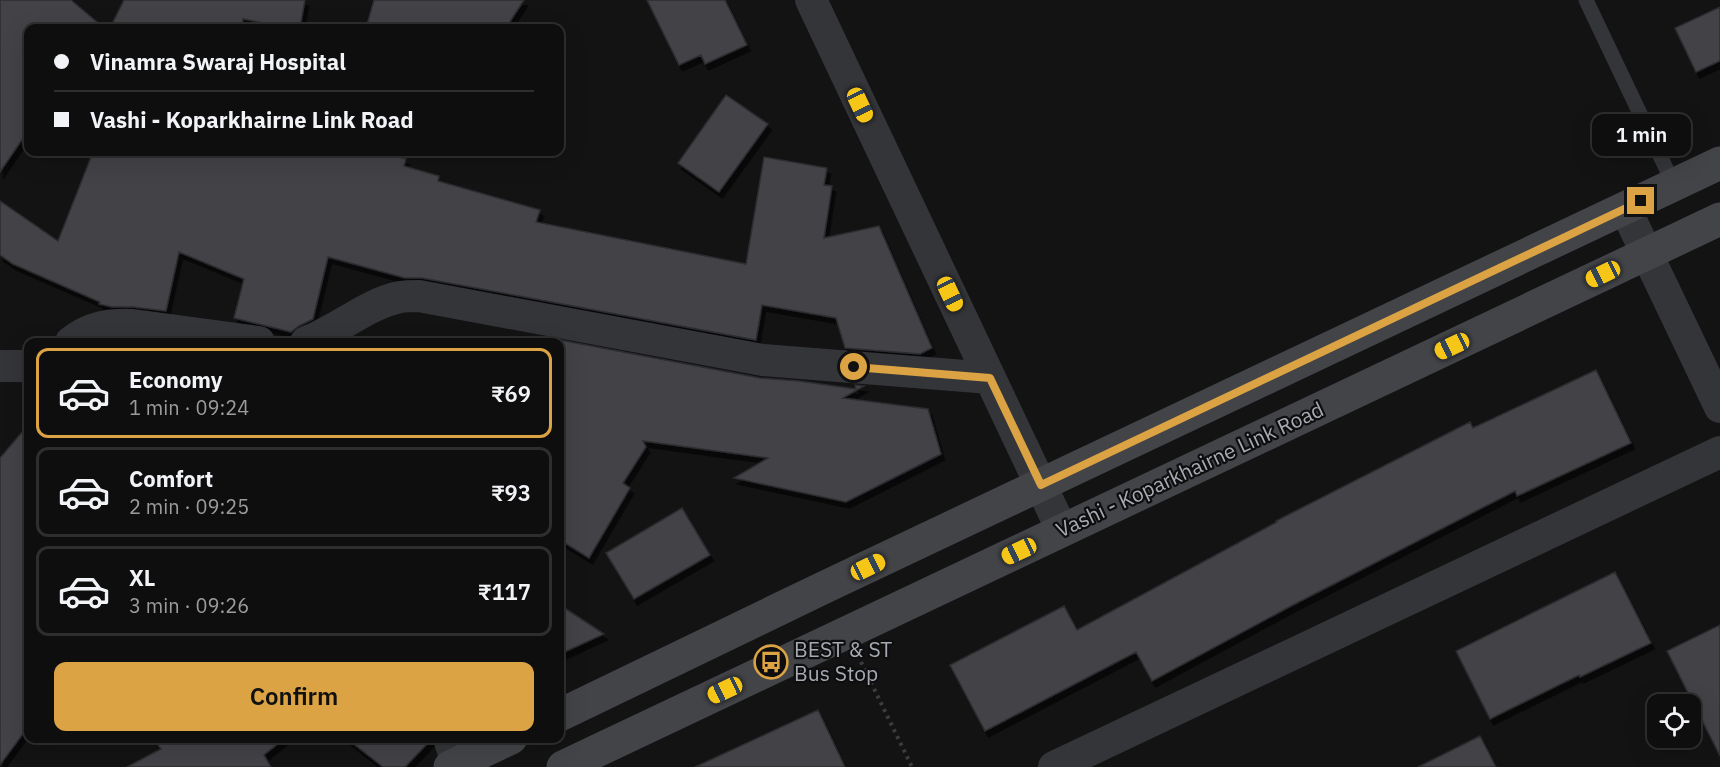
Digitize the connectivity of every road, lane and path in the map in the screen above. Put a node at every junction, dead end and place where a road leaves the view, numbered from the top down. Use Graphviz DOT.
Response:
graph roads {
  1 [pos="811,0"];
  2 [pos="1586,0"];
  3 [pos="1720,163"];
  4 [pos="1674,185"];
  5 [pos="1625,208"];
  6 [pos="1720,219"];
  7 [pos="1647,254"];
  8 [pos="76,338"];
  9 [pos="229,338"];
  10 [pos="318,338"];
  11 [pos="0,366"];
  12 [pos="24,366"];
  13 [pos="990,378"];
  14 [pos="1720,407"];
  15 [pos="1720,452"];
  16 [pos="1041,485"];
  17 [pos="1062,530"];
  18 [pos="847,633"];
  19 [pos="564,713"];
  20 [pos="495,743"];
  21 [pos="452,756"];
  22 [pos="563,767"];
  23 [pos="912,767"];
  24 [pos="1054,767"];
  1 -- 13 [label="street"];
  2 -- 4 [label="lane"];
  3 -- 4 [label="main road"];
  4 -- 5 [label="main road"];
  5 -- 7 [label="street"];
  5 -- 16 [label="main road"];
  6 -- 7 [label="main road, Vashi - Koparkhairne Link Road"];
  7 -- 14 [label="street"];
  7 -- 17 [label="main road, Vashi - Koparkhairne Link Road"];
  8 -- 9 [label="street"];
  10 -- 13 [label="street"];
  11 -- 12 [label="street"];
  13 -- 16 [label="street"];
  15 -- 24 [label="street"];
  16 -- 17 [label="street"];
  16 -- 19 [label="main road"];
  17 -- 18 [label="main road, Vashi - Koparkhairne Link Road"];
  18 -- 22 [label="main road, Vashi - Koparkhairne Link Road"];
  18 -- 23 [label="path"];
  20 -- 21 [label="main road"];
}
